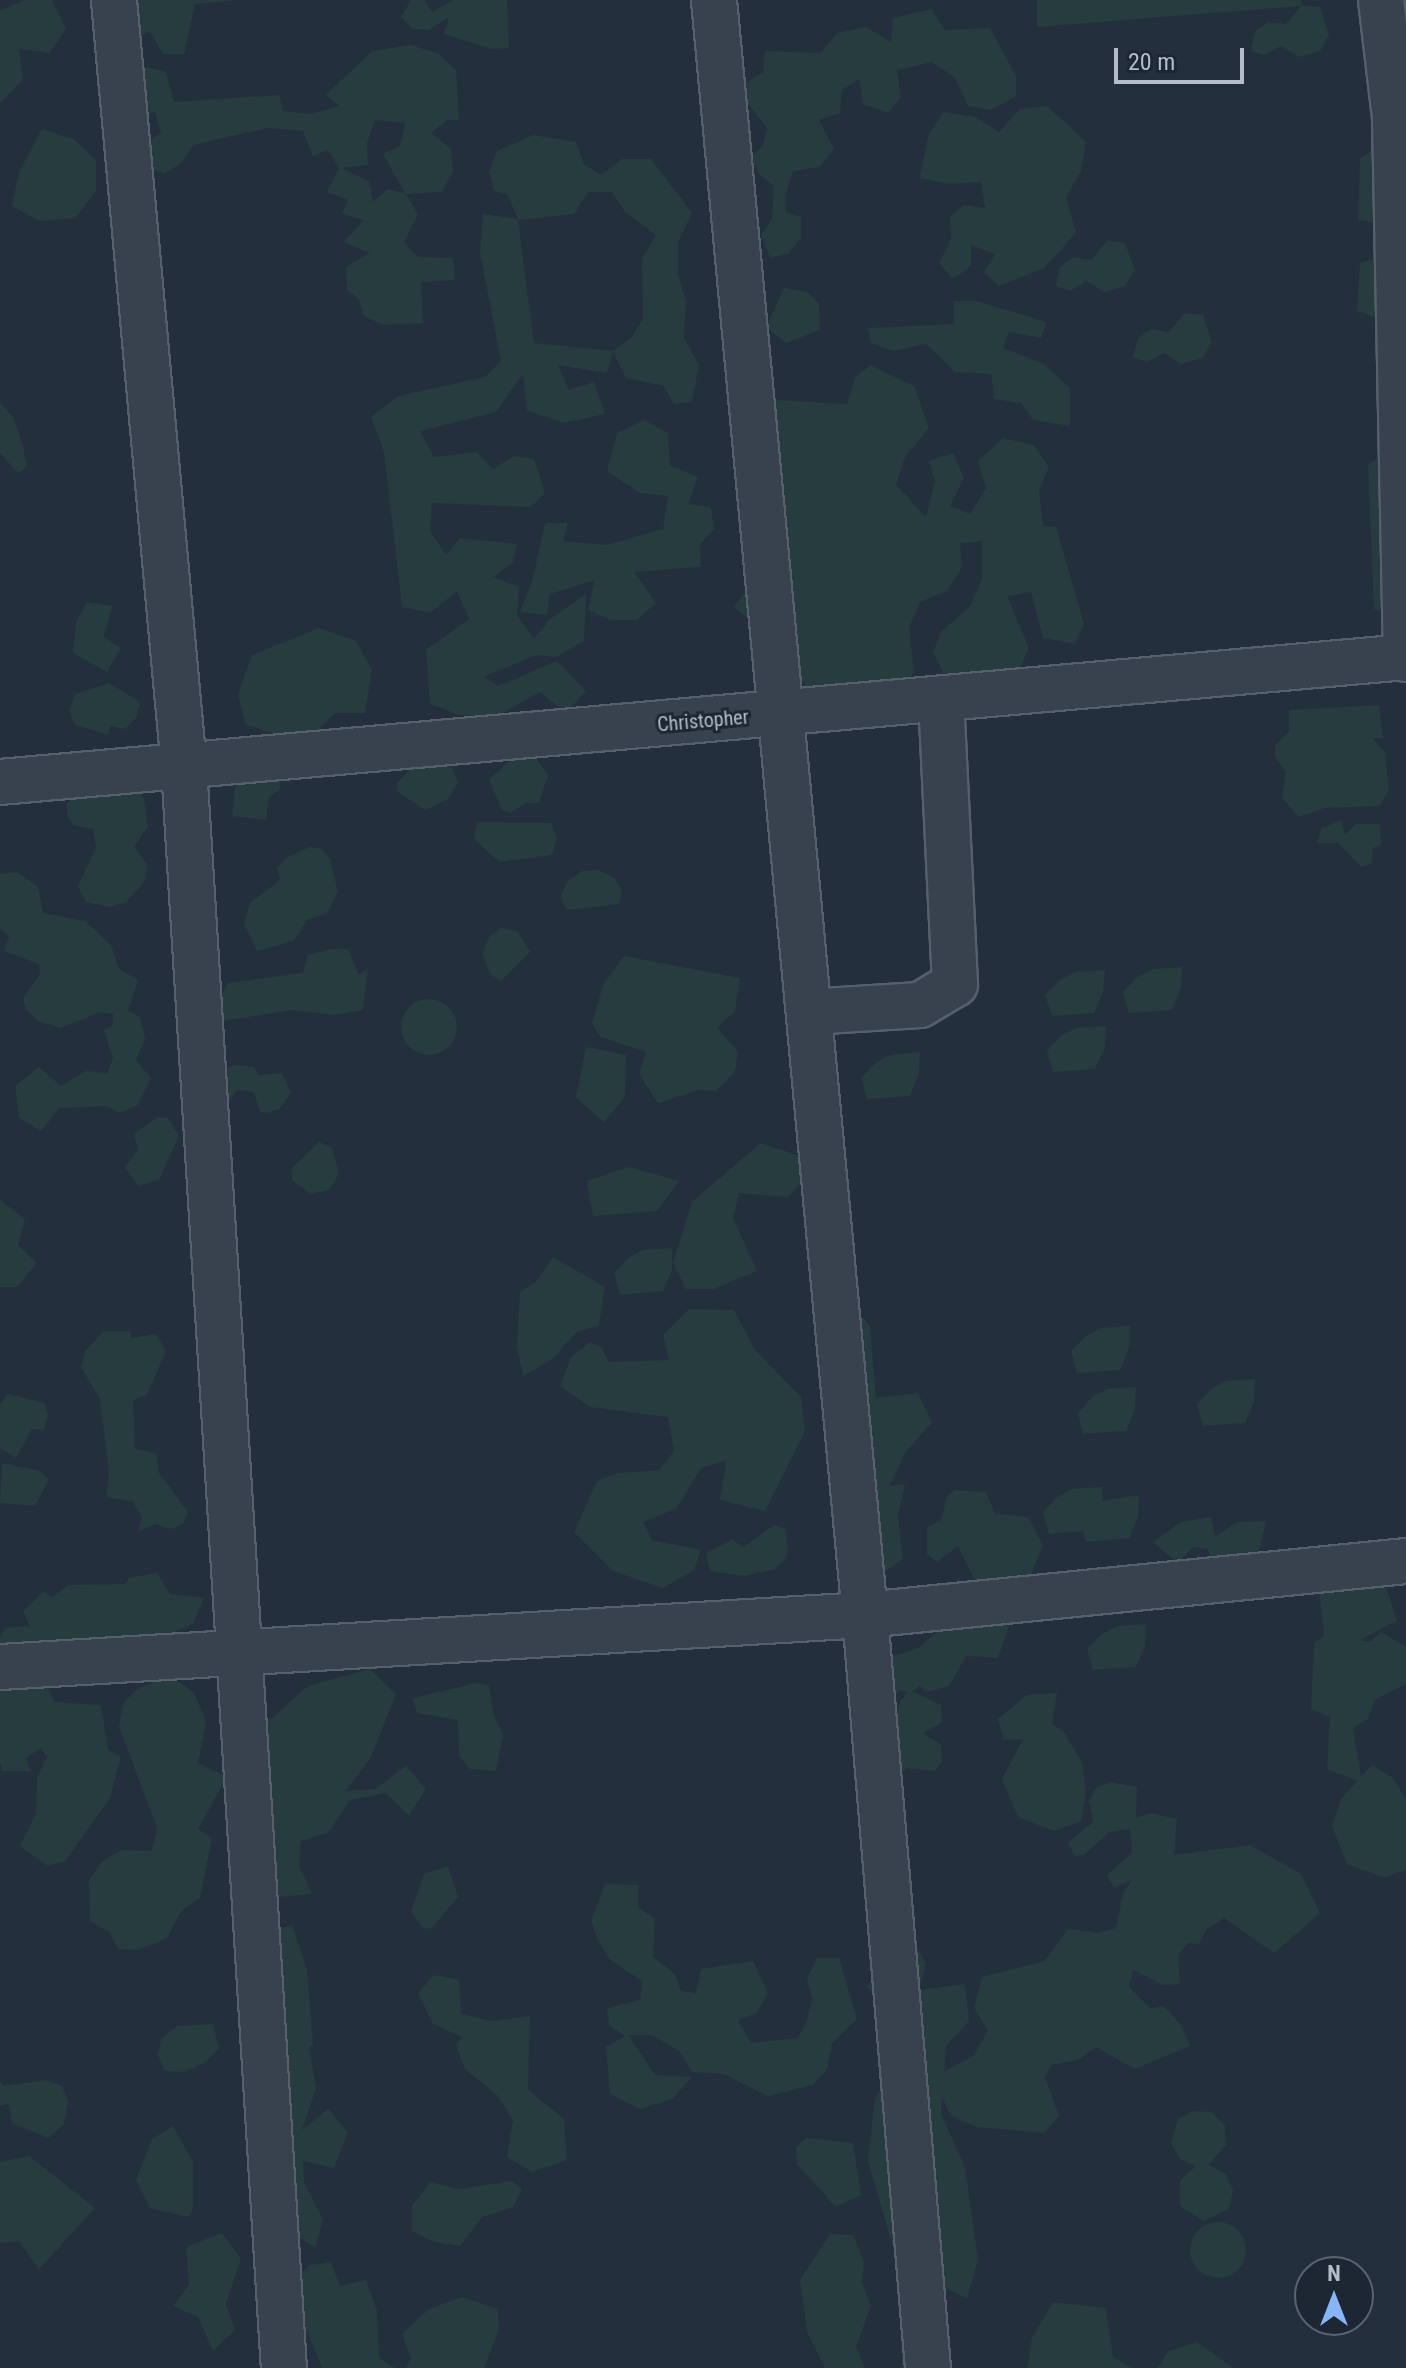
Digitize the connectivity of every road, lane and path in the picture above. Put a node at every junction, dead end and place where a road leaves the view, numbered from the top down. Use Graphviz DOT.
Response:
graph roads {
  1 [pos="114,0"];
  2 [pos="714,0"];
  3 [pos="1381,0"];
  4 [pos="1401,117"];
  5 [pos="1406,658"];
  6 [pos="941,700"];
  7 [pos="780,715"];
  8 [pos="184,767"];
  9 [pos="0,782"];
  10 [pos="809,1012"];
  11 [pos="1406,1561"];
  12 [pos="865,1615"];
  13 [pos="242,1649"];
  14 [pos="0,1667"];
  15 [pos="284,2368"];
  16 [pos="928,2368"];
  1 -- 8 [label="street"];
  2 -- 7 [label="street"];
  3 -- 4 [label="street"];
  4 -- 5 [label="street"];
  5 -- 6 [label="street, Christopher"];
  6 -- 7 [label="street, Christopher"];
  6 -- 10 [label="street"];
  7 -- 8 [label="street, Christopher"];
  7 -- 10 [label="street"];
  8 -- 9 [label="street, Christopher"];
  8 -- 13 [label="street"];
  10 -- 12 [label="street"];
  11 -- 12 [label="street"];
  12 -- 13 [label="street"];
  12 -- 16 [label="street"];
  13 -- 14 [label="street"];
  13 -- 15 [label="street"];
}
